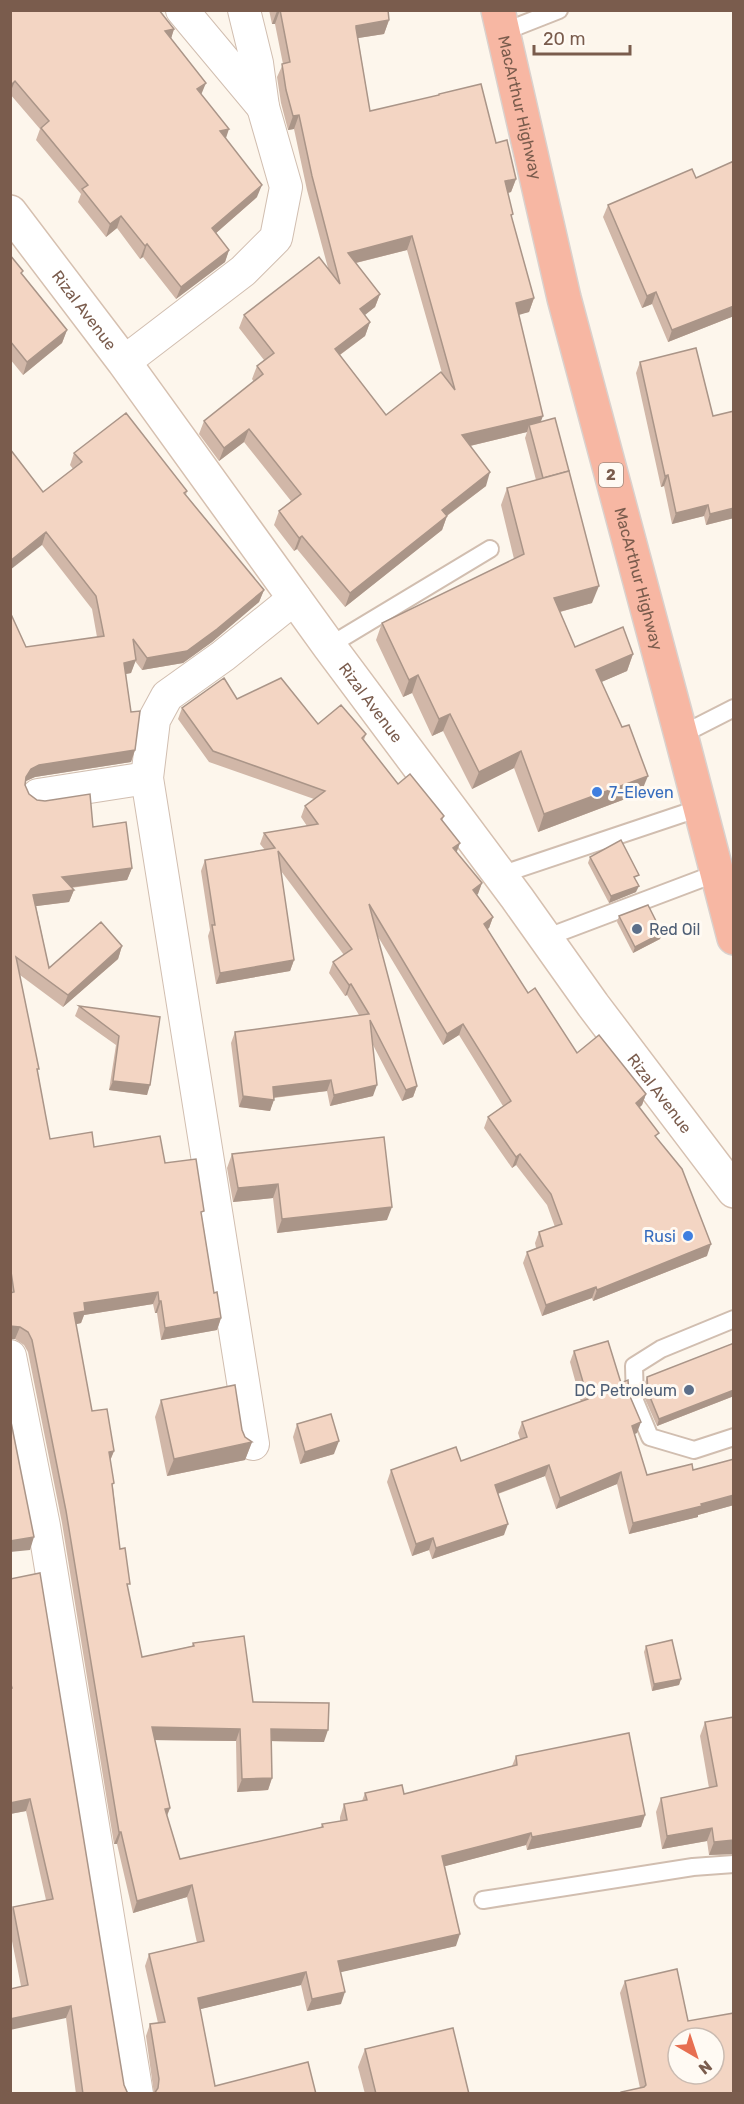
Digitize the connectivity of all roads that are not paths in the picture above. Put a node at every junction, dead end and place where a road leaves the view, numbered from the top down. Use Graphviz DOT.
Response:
graph roads {
  1 [pos="182,10"];
  2 [pos="244,10"];
  3 [pos="559,10"];
  4 [pos="501,21"];
  5 [pos="263,107"];
  6 [pos="10,212"];
  7 [pos="123,362"];
  8 [pos="490,549"];
  9 [pos="295,598"];
  10 [pos="329,646"];
  11 [pos="734,708"];
  12 [pos="681,735"];
  13 [pos="147,777"];
  14 [pos="38,795"];
  15 [pos="700,808"];
  16 [pos="717,873"];
  17 [pos="500,875"];
  18 [pos="545,938"];
  19 [pos="734,938"];
  20 [pos="734,1191"];
  21 [pos="734,1319"];
  22 [pos="10,1356"];
  23 [pos="734,1437"];
  24 [pos="253,1444"];
  25 [pos="734,1864"];
  26 [pos="483,1900"];
  27 [pos="137,2094"];
  1 -- 5 [label="street"];
  2 -- 5 [label="street"];
  3 -- 4 [label="lane"];
  4 -- 12 [label="highway, MacArthur Highway / 2"];
  5 -- 7 [label="street"];
  6 -- 7 [label="street, Rizal Avenue"];
  7 -- 9 [label="street, Rizal Avenue"];
  8 -- 10 [label="lane"];
  9 -- 10 [label="street, Rizal Avenue"];
  9 -- 13 [label="street"];
  10 -- 17 [label="street, Rizal Avenue"];
  11 -- 12 [label="lane"];
  12 -- 15 [label="highway, MacArthur Highway / 2"];
  13 -- 14 [label="street"];
  13 -- 24 [label="street"];
  15 -- 16 [label="highway, MacArthur Highway / 2"];
  15 -- 17 [label="lane"];
  16 -- 18 [label="lane"];
  16 -- 19 [label="highway, MacArthur Highway / 2"];
  17 -- 18 [label="street, Rizal Avenue"];
  18 -- 20 [label="street, Rizal Avenue"];
  21 -- 23 [label="lane"];
  22 -- 27 [label="street"];
  25 -- 26 [label="lane"];
}
